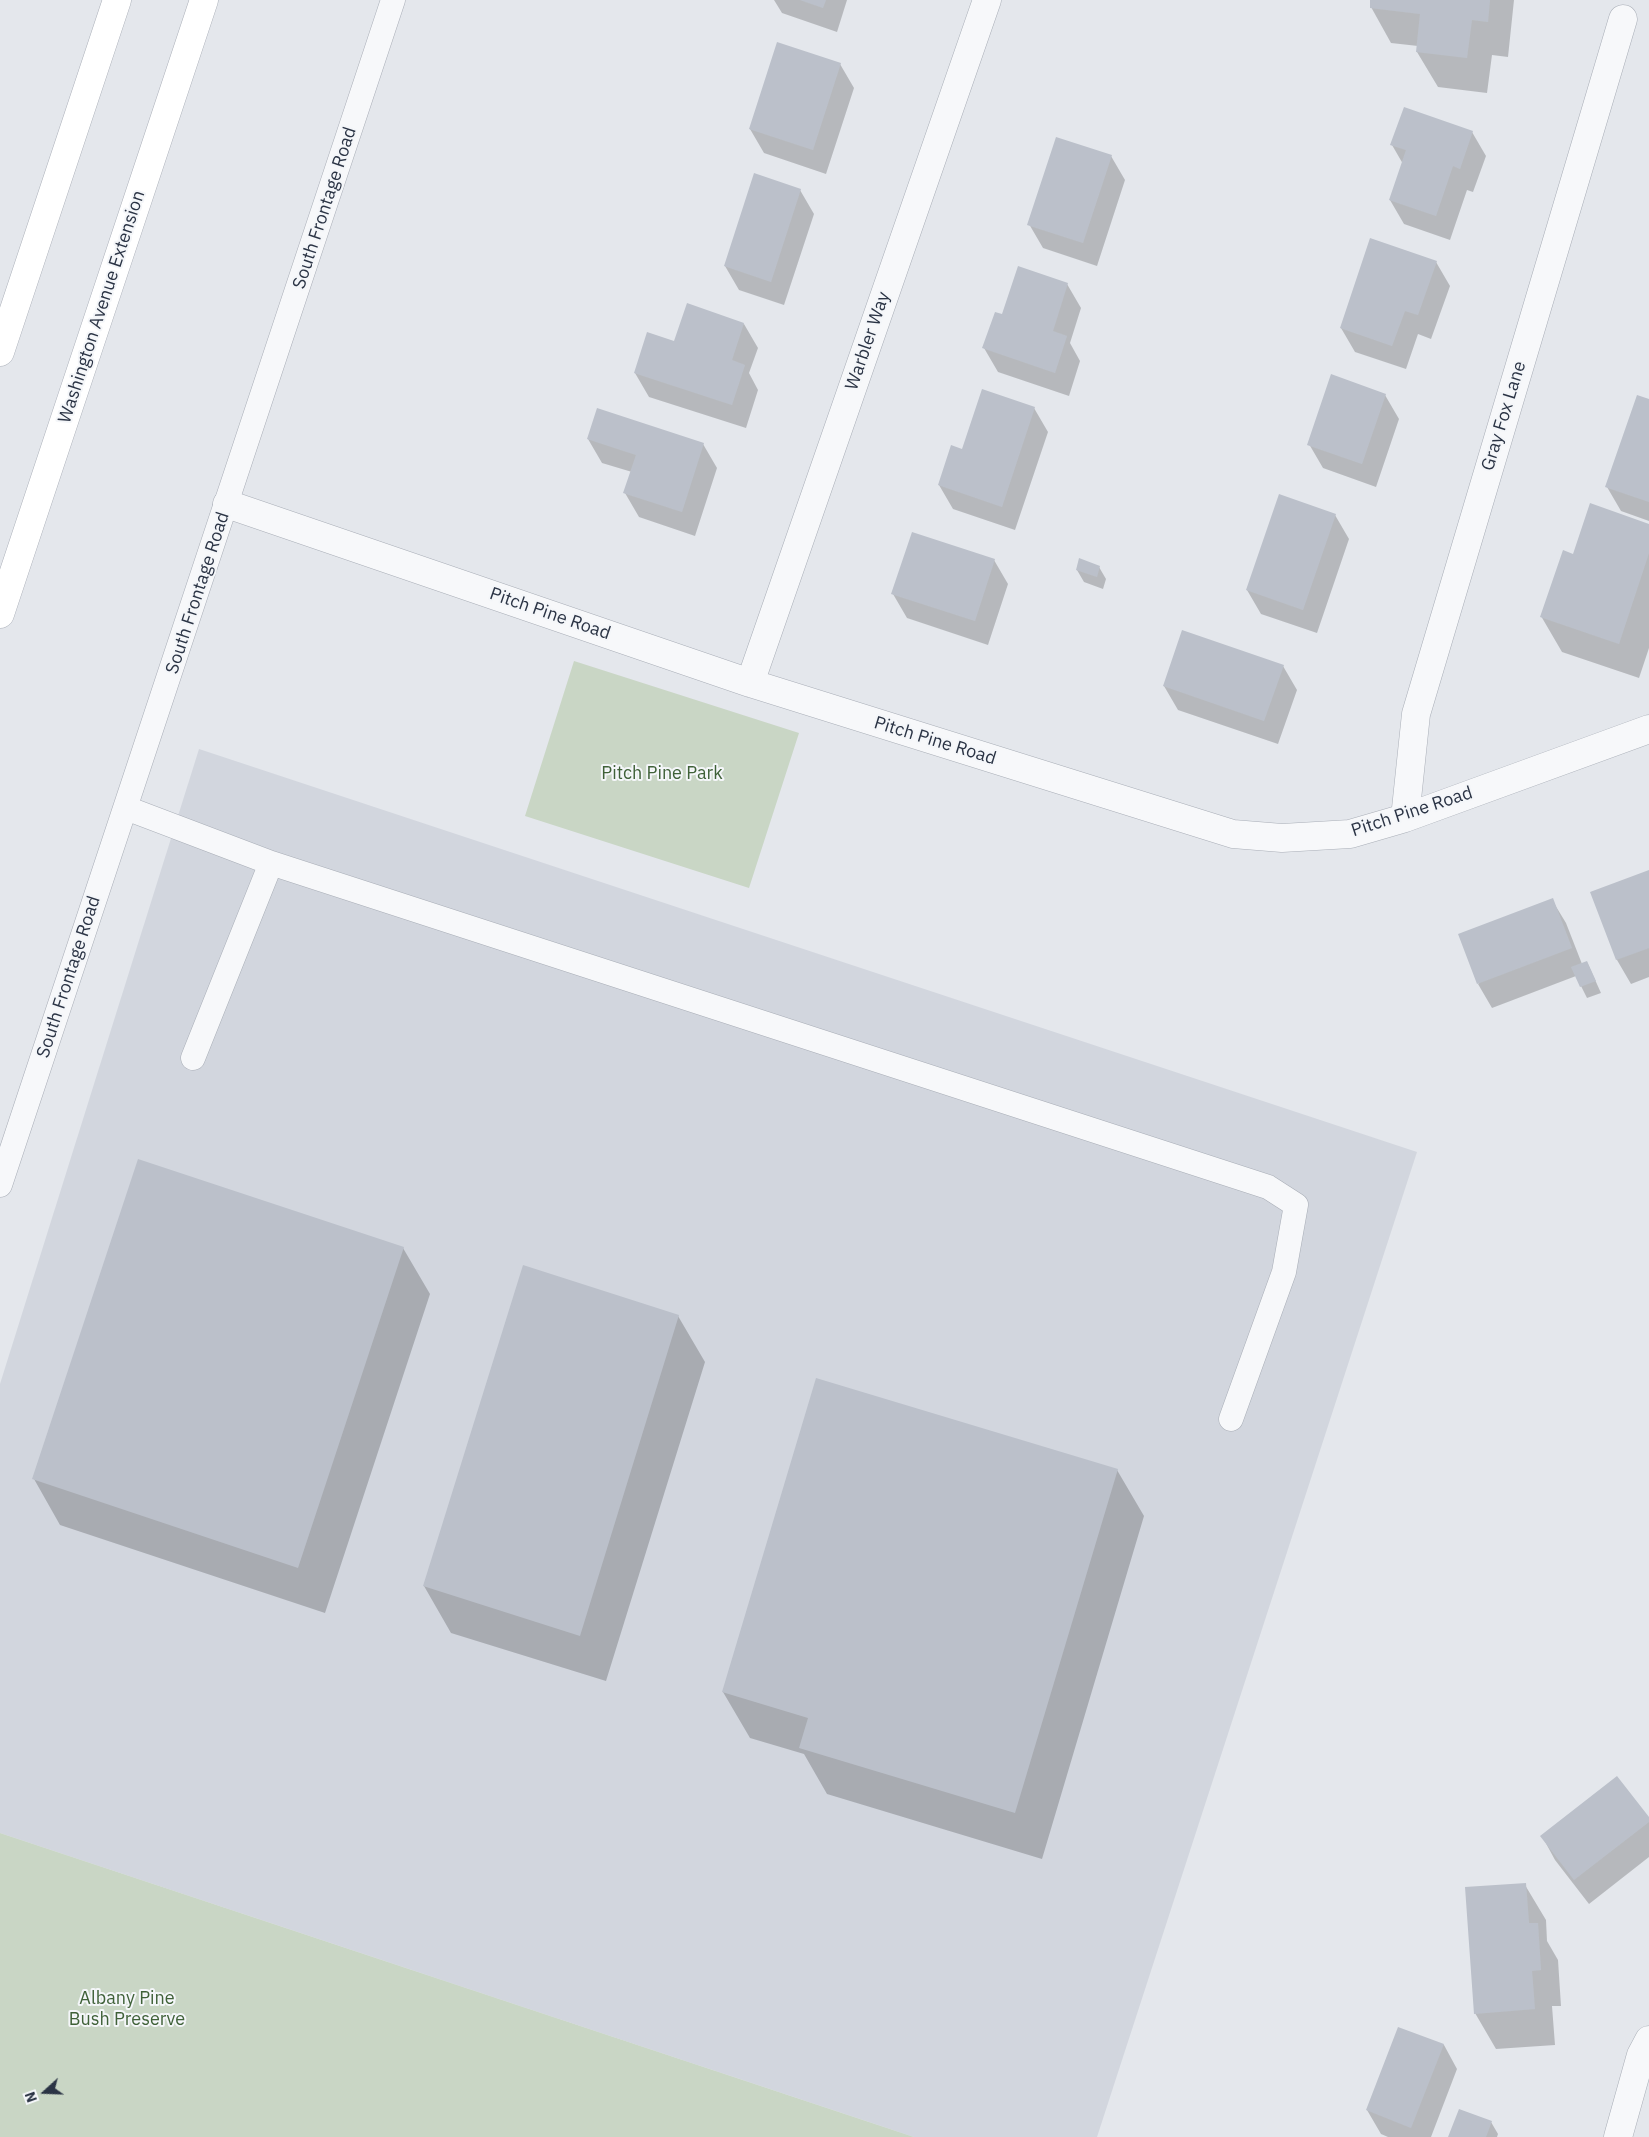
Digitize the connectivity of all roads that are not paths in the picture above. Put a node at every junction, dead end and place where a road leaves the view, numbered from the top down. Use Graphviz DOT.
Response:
graph roads {
  1 [pos="117,0"];
  2 [pos="204,0"];
  3 [pos="393,0"];
  4 [pos="987,0"];
  5 [pos="1623,19"];
  6 [pos="0,352"];
  7 [pos="227,504"];
  8 [pos="0,614"];
  9 [pos="750,683"];
  10 [pos="1649,729"];
  11 [pos="126,808"];
  12 [pos="1405,818"];
  13 [pos="271,863"];
  14 [pos="193,1058"];
  15 [pos="0,1185"];
  16 [pos="1232,1419"];
  17 [pos="1649,2040"];
  18 [pos="1618,2137"];
  1 -- 6 [label="main road"];
  2 -- 8 [label="main road, Washington Avenue Extension"];
  3 -- 7 [label="lane, South Frontage Road"];
  4 -- 9 [label="street, Warbler Way"];
  5 -- 12 [label="street, Gray Fox Lane"];
  7 -- 9 [label="street, Pitch Pine Road"];
  7 -- 11 [label="lane, South Frontage Road"];
  9 -- 12 [label="street, Pitch Pine Road"];
  10 -- 12 [label="street, Pitch Pine Road"];
  11 -- 13 [label="lane"];
  11 -- 15 [label="lane, South Frontage Road"];
  13 -- 14 [label="lane"];
  13 -- 16 [label="lane"];
  17 -- 18 [label="street"];
}
